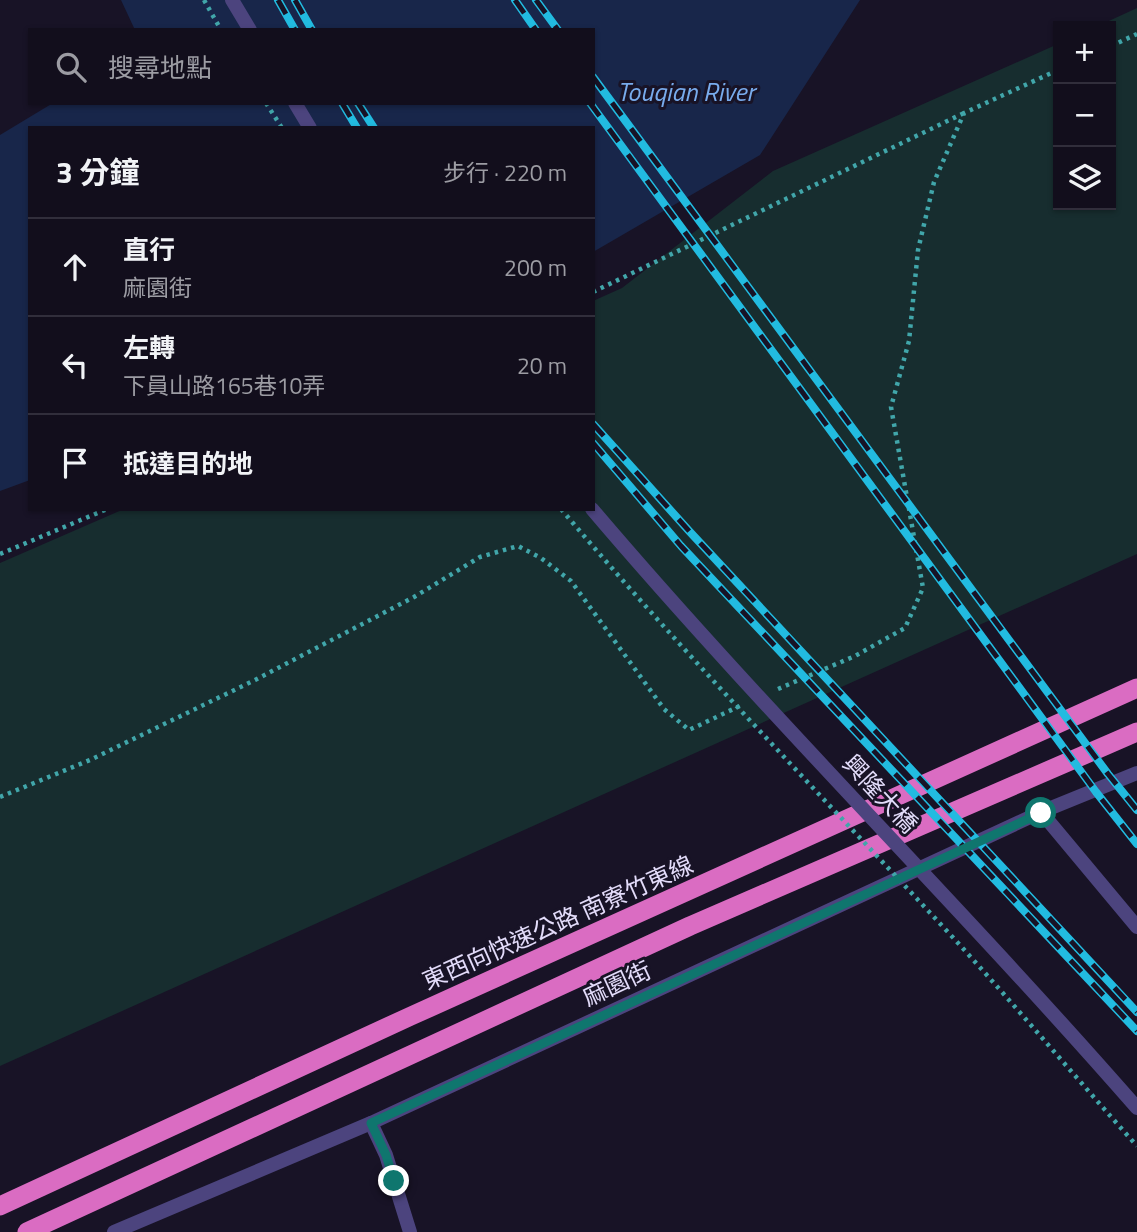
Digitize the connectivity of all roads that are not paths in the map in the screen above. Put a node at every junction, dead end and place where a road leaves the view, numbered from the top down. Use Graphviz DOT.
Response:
graph roads {
  1 [pos="232,0"];
  2 [pos="249,28"];
  3 [pos="296,105"];
  4 [pos="309,126"];
  5 [pos="594,511"];
  6 [pos="1137,688"];
  7 [pos="1137,732"];
  8 [pos="1137,773"];
  9 [pos="1041,813"];
  10 [pos="1137,927"];
  11 [pos="1137,1108"];
  12 [pos="371,1123"];
  13 [pos="0,1206"];
  14 [pos="27,1232"];
  15 [pos="114,1232"];
  16 [pos="410,1232"];
  1 -- 2 [label="street"];
  3 -- 4 [label="street"];
  5 -- 11 [label="street, 興隆大橋, bridge"];
  6 -- 13 [label="highway, 東西向快速公路 南寮竹東線"];
  7 -- 14 [label="highway"];
  8 -- 9 [label="street, 麻園街"];
  9 -- 10 [label="street"];
  9 -- 12 [label="street, 麻園街"];
  12 -- 15 [label="street, 麻園街"];
  12 -- 16 [label="street"];
}
